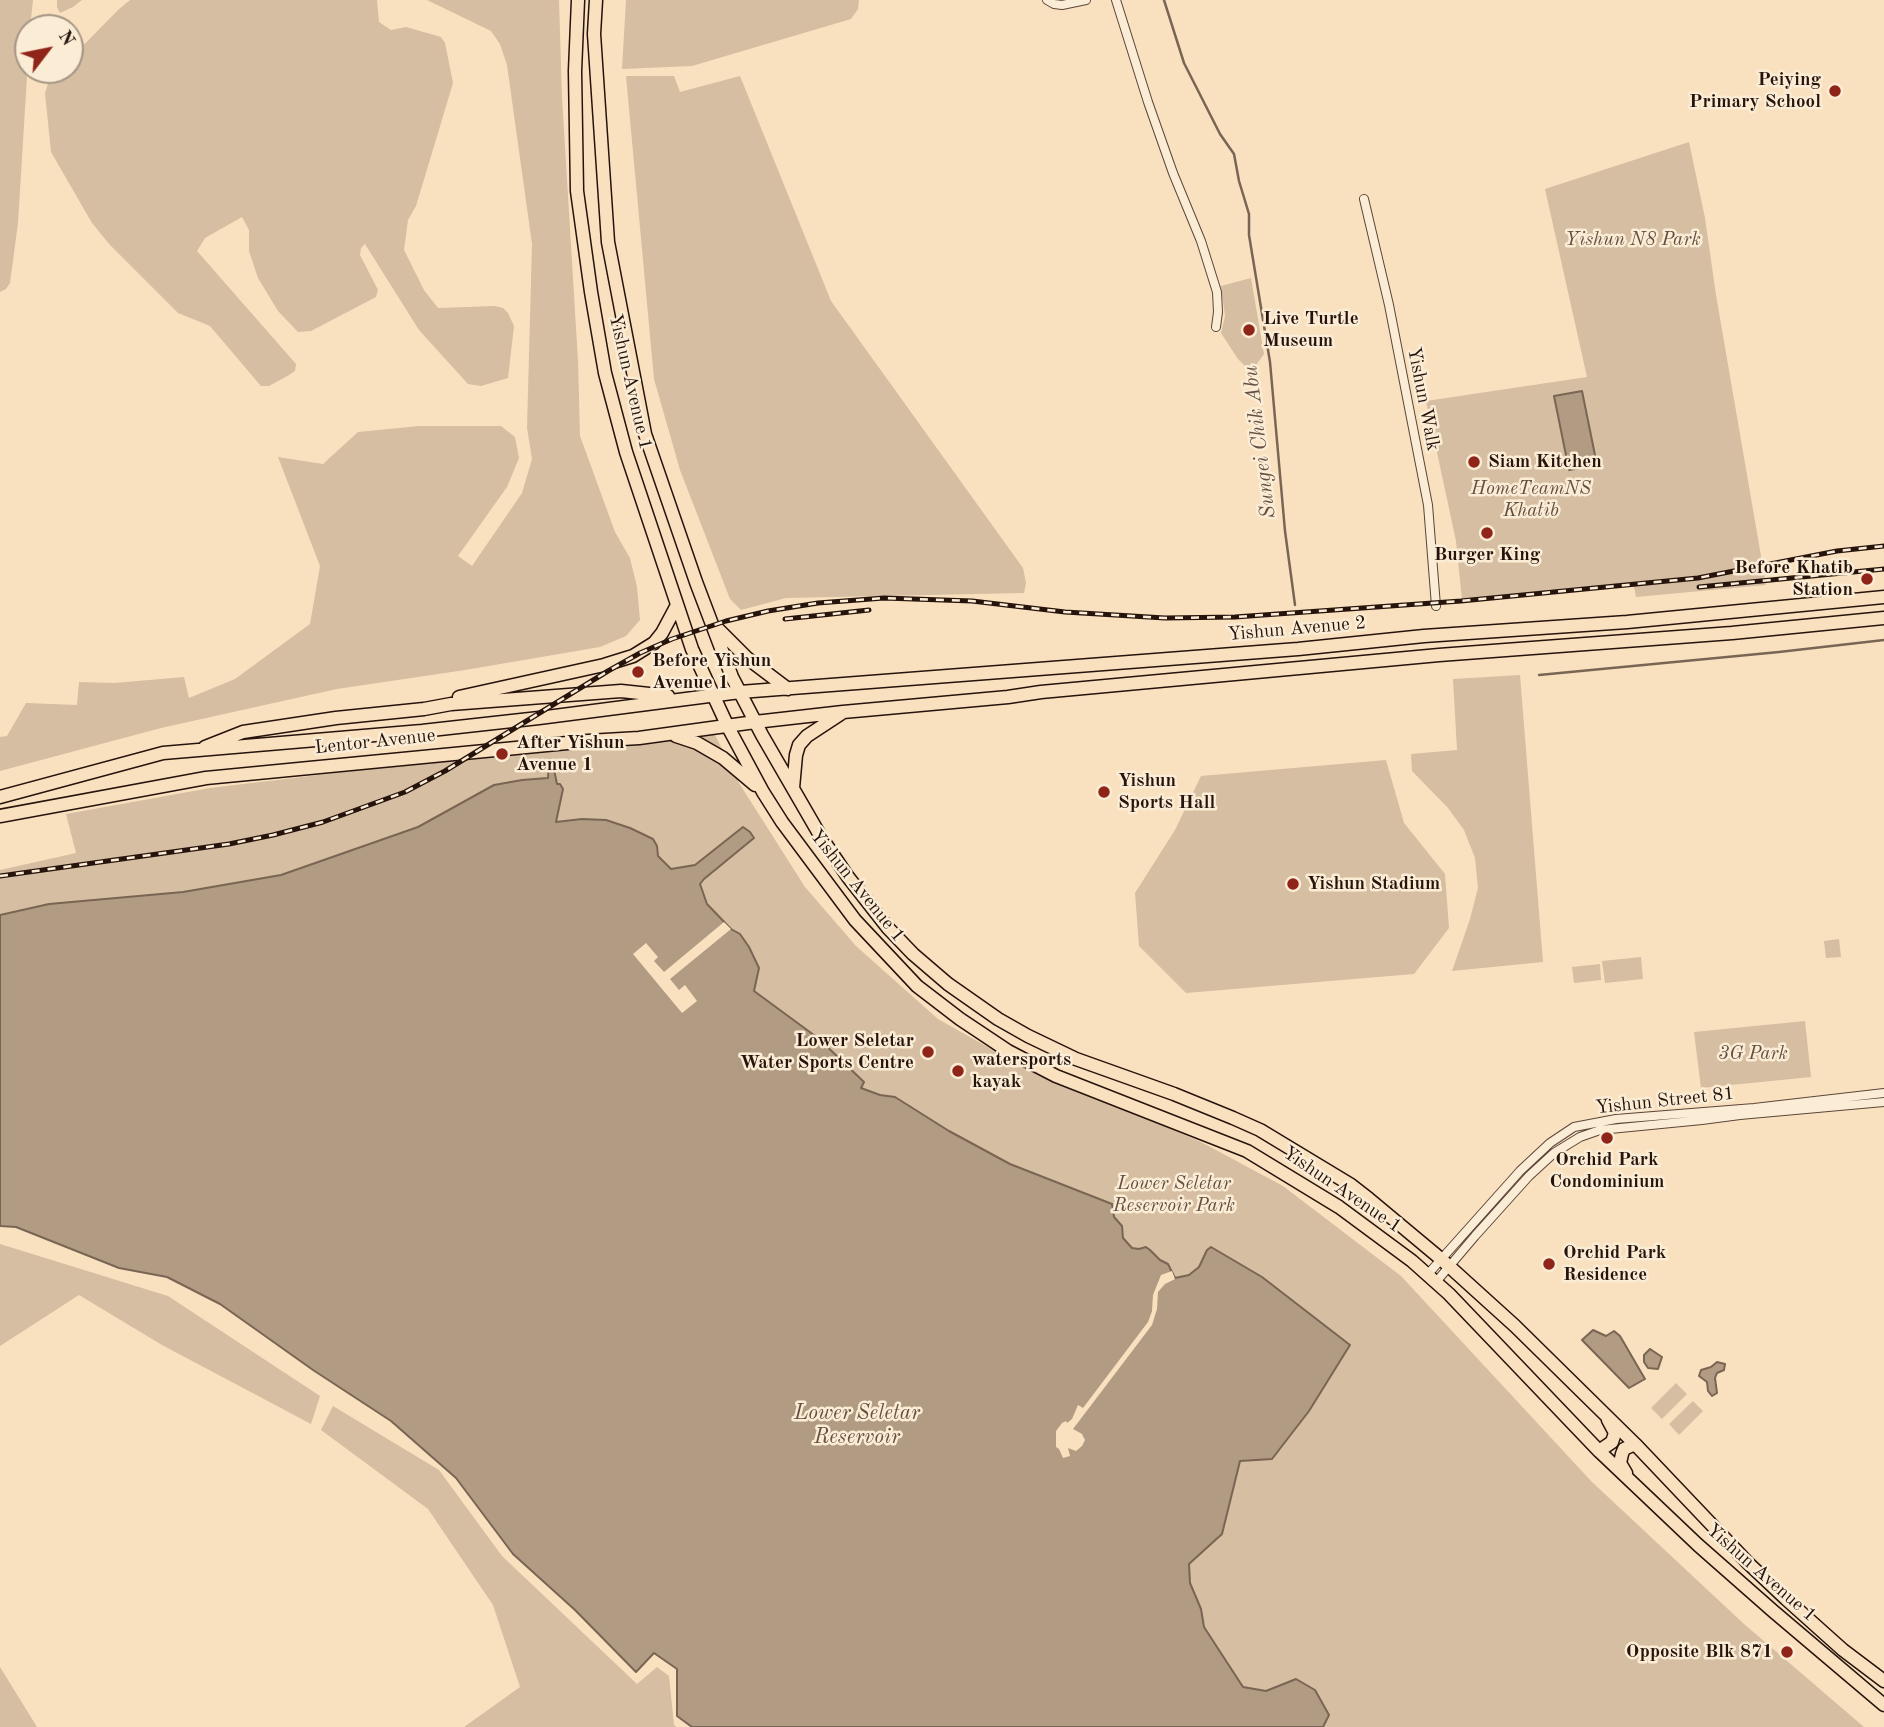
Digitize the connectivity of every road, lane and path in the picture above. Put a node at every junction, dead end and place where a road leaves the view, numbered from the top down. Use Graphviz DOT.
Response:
graph roads {
  1 [pos="578,0"];
  2 [pos="596,0"];
  3 [pos="1046,0"];
  4 [pos="1086,0"];
  5 [pos="1116,0"];
  6 [pos="1364,199"];
  7 [pos="1216,327"];
  8 [pos="1884,597"];
  9 [pos="677,605"];
  10 [pos="1436,606"];
  11 [pos="1761,610"];
  12 [pos="1884,618"];
  13 [pos="712,623"];
  14 [pos="1763,630"];
  15 [pos="788,689"];
  16 [pos="740,692"];
  17 [pos="713,695"];
  18 [pos="686,698"];
  19 [pos="392,712"];
  20 [pos="843,712"];
  21 [pos="755,722"];
  22 [pos="728,727"];
  23 [pos="672,734"];
  24 [pos="192,752"];
  25 [pos="793,788"];
  26 [pos="763,792"];
  27 [pos="0,797"];
  28 [pos="0,816"];
  29 [pos="863,895"];
  30 [pos="855,920"];
  31 [pos="1884,1093"];
  32 [pos="1884,1102"];
  33 [pos="1445,1263"];
  34 [pos="1432,1278"];
  35 [pos="1605,1413"];
  36 [pos="1635,1444"];
  37 [pos="1599,1451"];
  38 [pos="1629,1479"];
  39 [pos="1884,1681"];
  40 [pos="1884,1705"];
  1 -- 9 [label="main road, Yishun Avenue 1"];
  2 -- 13 [label="main road, Yishun Avenue 1"];
  3 -- 4 [label="street"];
  5 -- 7 [label="street"];
  6 -- 10 [label="street, Yishun Walk"];
  8 -- 11 [label="main road, Yishun Avenue 2"];
  9 -- 17 [label="main road, Yishun Avenue 1"];
  9 -- 19 [label="main road"];
  11 -- 14 [label="main road"];
  11 -- 15 [label="main road, Yishun Avenue 2"];
  12 -- 14 [label="main road, Yishun Avenue 2"];
  13 -- 15 [label="main road"];
  13 -- 16 [label="main road, Yishun Avenue 1"];
  14 -- 20 [label="main road, Yishun Avenue 2"];
  15 -- 16 [label="main road, Yishun Avenue 2"];
  16 -- 17 [label="main road, Yishun Avenue 2"];
  16 -- 21 [label="main road, Yishun Avenue 1"];
  17 -- 18 [label="main road, Lentor Avenue"];
  17 -- 22 [label="main road, Yishun Avenue 1"];
  18 -- 19 [label="main road"];
  18 -- 24 [label="main road, Lentor Avenue"];
  19 -- 24 [label="main road"];
  20 -- 21 [label="main road, Yishun Avenue 2"];
  20 -- 25 [label="main road"];
  21 -- 22 [label="main road, Lentor Avenue"];
  21 -- 25 [label="main road, Yishun Avenue 1"];
  22 -- 23 [label="main road, Lentor Avenue"];
  22 -- 26 [label="main road, Yishun Avenue 1"];
  23 -- 26 [label="main road"];
  23 -- 28 [label="main road, Lentor Avenue"];
  24 -- 27 [label="main road, Lentor Avenue"];
  25 -- 29 [label="main road, Yishun Avenue 1"];
  26 -- 30 [label="main road, Yishun Avenue 1"];
  29 -- 30 [label="main road"];
  29 -- 33 [label="main road, Yishun Avenue 1"];
  30 -- 34 [label="main road, Yishun Avenue 1"];
  31 -- 33 [label="street, Yishun Street 81"];
  32 -- 33 [label="street, Yishun Street 81"];
  33 -- 34 [label="street, Yishun Street 81"];
  33 -- 35 [label="main road, Yishun Avenue 1"];
  34 -- 37 [label="main road, Yishun Avenue 1"];
  35 -- 36 [label="main road, Yishun Avenue 1"];
  35 -- 37 [label="main road"];
  36 -- 38 [label="main road"];
  36 -- 39 [label="main road, Yishun Avenue 1"];
  37 -- 38 [label="main road, Yishun Avenue 1"];
  38 -- 40 [label="main road, Yishun Avenue 1"];
}
